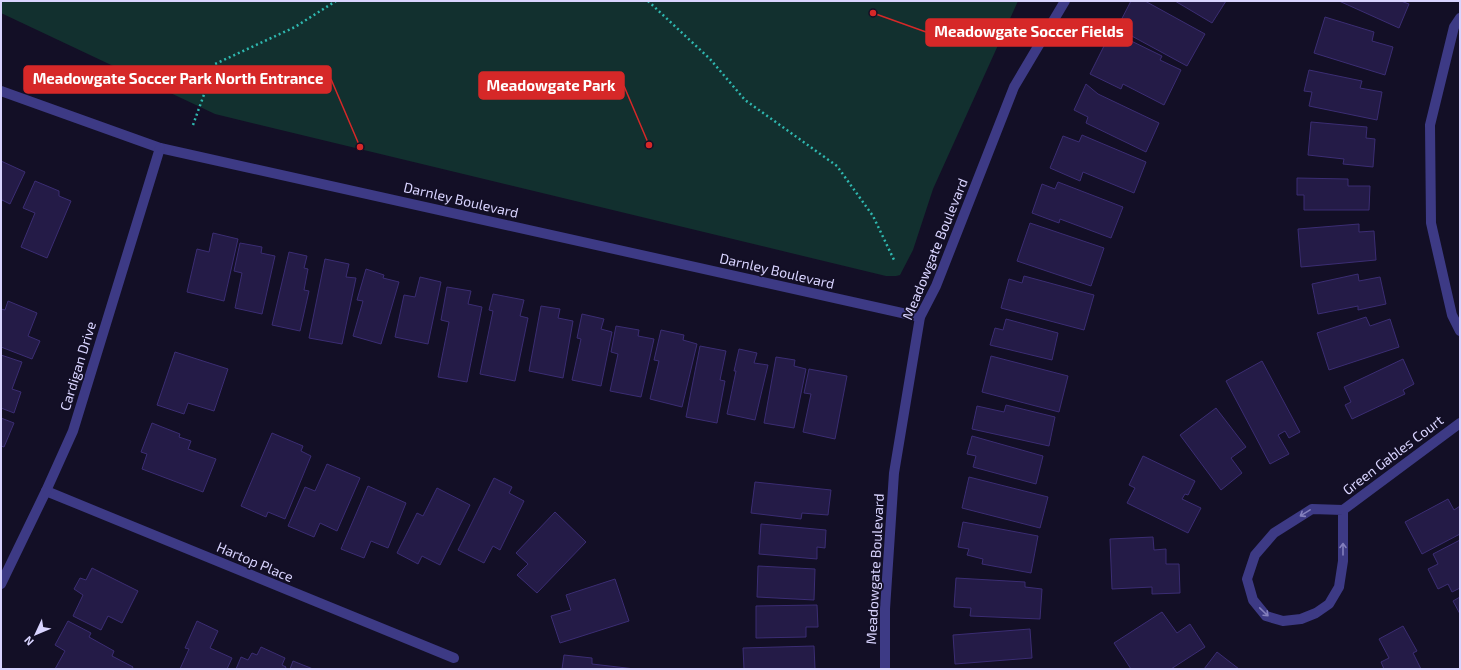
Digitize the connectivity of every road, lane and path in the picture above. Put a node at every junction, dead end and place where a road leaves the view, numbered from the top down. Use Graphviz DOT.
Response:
graph roads {
  1 [pos="336,1"];
  2 [pos="648,1"];
  3 [pos="1065,1"];
  4 [pos="1460,18"];
  5 [pos="1,91"];
  6 [pos="193,125"];
  7 [pos="160,148"];
  8 [pos="895,262"];
  9 [pos="920,317"];
  10 [pos="1460,331"];
  11 [pos="1460,423"];
  12 [pos="46,491"];
  13 [pos="1343,510"];
  14 [pos="1,584"];
  15 [pos="454,658"];
  16 [pos="885,669"];
  1 -- 6 [label="path"];
  2 -- 8 [label="path"];
  3 -- 9 [label="street, Meadowgate Boulevard"];
  4 -- 10 [label="street"];
  5 -- 7 [label="street, Darnley Boulevard"];
  7 -- 9 [label="street, Darnley Boulevard"];
  7 -- 12 [label="street, Cardigan Drive"];
  9 -- 16 [label="street, Meadowgate Boulevard"];
  11 -- 13 [label="street, Green Gables Court"];
  12 -- 14 [label="street, Cardigan Drive"];
  12 -- 15 [label="street, Hartop Place"];
  13 -- 13 [label="street, Green Gables Court, one-way"];
}
